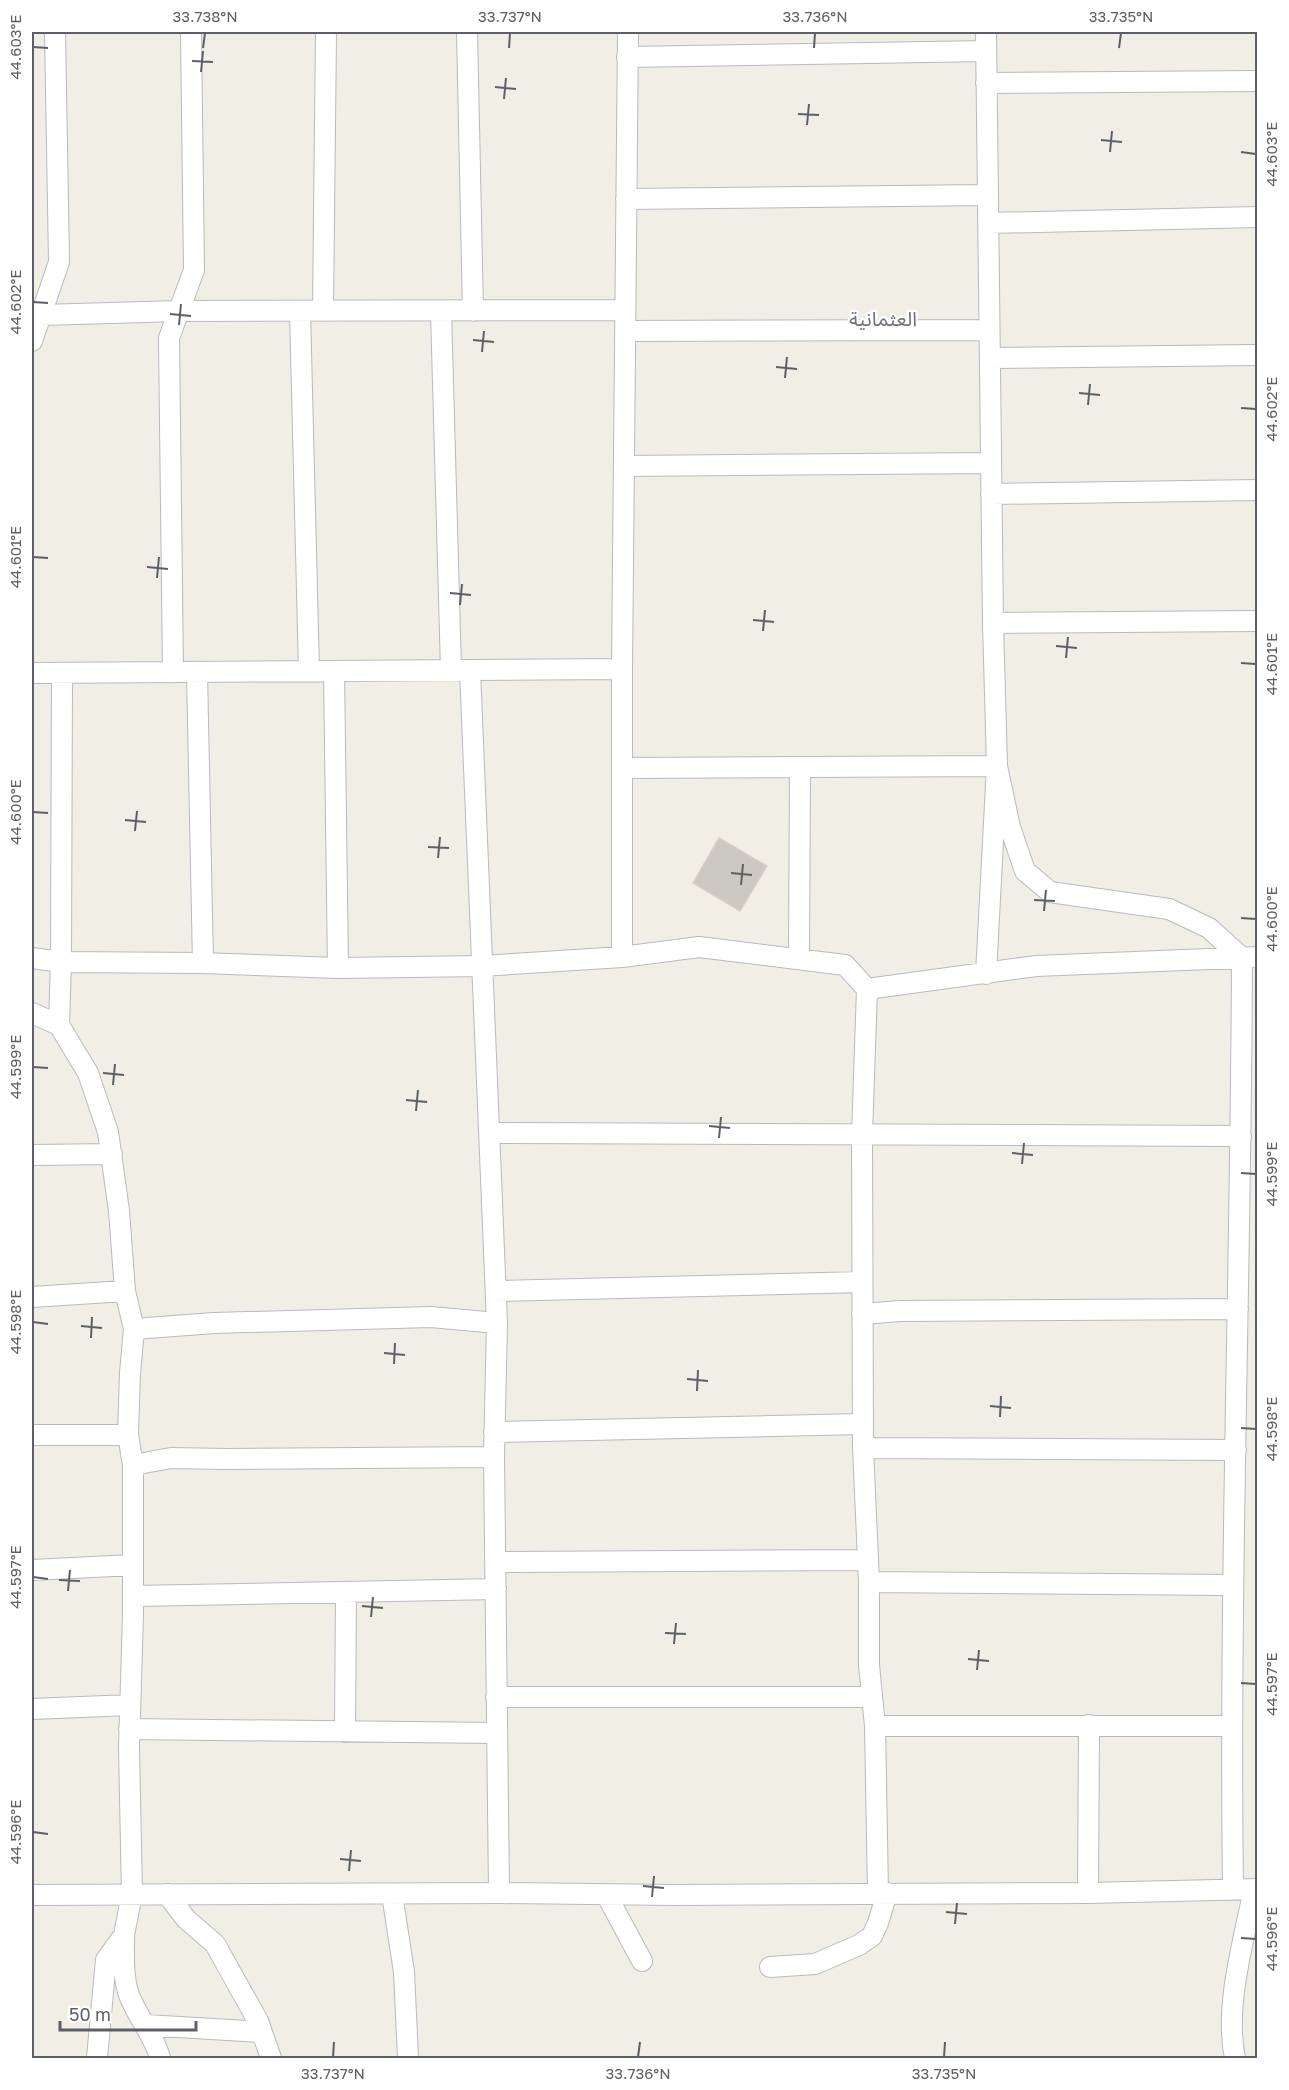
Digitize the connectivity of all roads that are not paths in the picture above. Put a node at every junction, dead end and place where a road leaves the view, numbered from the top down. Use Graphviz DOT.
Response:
graph roads {
  1 [pos="55,32"];
  2 [pos="191,32"];
  3 [pos="327,32"];
  4 [pos="467,32"];
  5 [pos="628,32"];
  6 [pos="986,41"];
  7 [pos="627,57"];
  8 [pos="1257,81"];
  9 [pos="986,83"];
  10 [pos="987,195"];
  11 [pos="626,199"];
  12 [pos="1257,218"];
  13 [pos="988,223"];
  14 [pos="41,286"];
  15 [pos="625,310"];
  16 [pos="179,311"];
  17 [pos="300,311"];
  18 [pos="323,311"];
  19 [pos="441,311"];
  20 [pos="473,311"];
  21 [pos="40,315"];
  22 [pos="989,330"];
  23 [pos="625,332"];
  24 [pos="32,341"];
  25 [pos="1257,355"];
  26 [pos="990,358"];
  27 [pos="991,463"];
  28 [pos="624,465"];
  29 [pos="1257,490"];
  30 [pos="991,494"];
  31 [pos="1257,621"];
  32 [pos="993,623"];
  33 [pos="622,669"];
  34 [pos="460,670"];
  35 [pos="309,671"];
  36 [pos="334,671"];
  37 [pos="173,672"];
  38 [pos="197,672"];
  39 [pos="32,673"];
  40 [pos="62,673"];
  41 [pos="997,766"];
  42 [pos="800,767"];
  43 [pos="622,768"];
  44 [pos="622,957"];
  45 [pos="32,958"];
  46 [pos="799,958"];
  47 [pos="1250,958"];
  48 [pos="62,962"];
  49 [pos="203,963"];
  50 [pos="482,966"];
  51 [pos="338,968"];
  52 [pos="987,974"];
  53 [pos="867,989"];
  54 [pos="32,1013"];
  55 [pos="59,1025"];
  56 [pos="489,1133"];
  57 [pos="862,1135"];
  58 [pos="1241,1136"];
  59 [pos="112,1154"];
  60 [pos="32,1155"];
  61 [pos="862,1282"];
  62 [pos="124,1291"];
  63 [pos="496,1291"];
  64 [pos="32,1297"];
  65 [pos="1238,1309"];
  66 [pos="862,1314"];
  67 [pos="497,1323"];
  68 [pos="134,1329"];
  69 [pos="862,1424"];
  70 [pos="494,1432"];
  71 [pos="32,1434"];
  72 [pos="128,1435"];
  73 [pos="862,1448"];
  74 [pos="1236,1450"];
  75 [pos="494,1457"];
  76 [pos="133,1465"];
  77 [pos="868,1560"];
  78 [pos="496,1562"];
  79 [pos="133,1565"];
  80 [pos="32,1570"];
  81 [pos="869,1582"];
  82 [pos="1233,1585"];
  83 [pos="496,1588"];
  84 [pos="346,1592"];
  85 [pos="133,1596"];
  86 [pos="496,1697"];
  87 [pos="872,1697"];
  88 [pos="130,1705"];
  89 [pos="32,1709"];
  90 [pos="1089,1725"];
  91 [pos="1231,1725"];
  92 [pos="875,1726"];
  93 [pos="129,1729"];
  94 [pos="345,1732"];
  95 [pos="496,1733"];
  96 [pos="1233,1889"];
  97 [pos="1256,1889"];
  98 [pos="499,1893"];
  99 [pos="882,1893"];
  100 [pos="1088,1893"];
  101 [pos="132,1894"];
  102 [pos="167,1894"];
  103 [pos="392,1894"];
  104 [pos="606,1894"];
  105 [pos="32,1895"];
  106 [pos="123,1935"];
  107 [pos="642,1961"];
  108 [pos="770,1966"];
  109 [pos="146,2025"];
  110 [pos="262,2032"];
  111 [pos="97,2058"];
  112 [pos="160,2058"];
  113 [pos="272,2058"];
  114 [pos="408,2058"];
  115 [pos="1235,2058"];
  1 -- 14 [label="street"];
  2 -- 16 [label="street"];
  3 -- 18 [label="street"];
  4 -- 20 [label="street"];
  5 -- 7 [label="street"];
  6 -- 7 [label="street"];
  6 -- 9 [label="street"];
  7 -- 11 [label="street"];
  8 -- 9 [label="street"];
  9 -- 10 [label="street"];
  10 -- 11 [label="street"];
  10 -- 13 [label="street"];
  11 -- 15 [label="street"];
  12 -- 13 [label="street"];
  13 -- 22 [label="street"];
  14 -- 21 [label="street"];
  15 -- 20 [label="street"];
  15 -- 23 [label="street"];
  16 -- 17 [label="street"];
  16 -- 21 [label="street"];
  16 -- 37 [label="street"];
  17 -- 18 [label="street"];
  17 -- 35 [label="street"];
  18 -- 19 [label="street"];
  19 -- 20 [label="street"];
  19 -- 34 [label="street"];
  21 -- 24 [label="street"];
  22 -- 23 [label="street"];
  22 -- 26 [label="street"];
  23 -- 28 [label="street"];
  25 -- 26 [label="street"];
  26 -- 27 [label="street"];
  27 -- 28 [label="street"];
  27 -- 30 [label="street"];
  28 -- 33 [label="street"];
  29 -- 30 [label="street"];
  30 -- 32 [label="street"];
  31 -- 32 [label="street"];
  32 -- 41 [label="street"];
  33 -- 34 [label="street"];
  33 -- 43 [label="street"];
  34 -- 36 [label="street"];
  34 -- 50 [label="street"];
  35 -- 36 [label="street"];
  35 -- 38 [label="street"];
  36 -- 51 [label="street"];
  37 -- 38 [label="street"];
  37 -- 40 [label="street"];
  38 -- 49 [label="street"];
  39 -- 40 [label="street"];
  40 -- 48 [label="street"];
  41 -- 42 [label="street"];
  41 -- 47 [label="street"];
  41 -- 52 [label="street"];
  42 -- 43 [label="street"];
  42 -- 46 [label="street"];
  43 -- 44 [label="street"];
  44 -- 46 [label="street"];
  44 -- 50 [label="street"];
  45 -- 48 [label="street"];
  46 -- 53 [label="street"];
  47 -- 52 [label="street"];
  47 -- 58 [label="street"];
  48 -- 49 [label="street"];
  48 -- 55 [label="street"];
  49 -- 51 [label="street"];
  50 -- 51 [label="street"];
  50 -- 56 [label="street"];
  52 -- 53 [label="street"];
  53 -- 57 [label="street"];
  54 -- 55 [label="street"];
  55 -- 59 [label="street"];
  56 -- 57 [label="street"];
  56 -- 63 [label="street"];
  57 -- 58 [label="street"];
  57 -- 61 [label="street"];
  58 -- 65 [label="street"];
  59 -- 60 [label="street"];
  59 -- 62 [label="street"];
  61 -- 63 [label="street"];
  61 -- 66 [label="street"];
  62 -- 64 [label="street"];
  62 -- 68 [label="street"];
  63 -- 67 [label="street"];
  65 -- 66 [label="street"];
  65 -- 74 [label="street"];
  66 -- 69 [label="street"];
  67 -- 68 [label="street"];
  67 -- 70 [label="street"];
  68 -- 72 [label="street"];
  69 -- 70 [label="street"];
  69 -- 73 [label="street"];
  70 -- 75 [label="street"];
  71 -- 72 [label="street"];
  72 -- 76 [label="street"];
  73 -- 74 [label="street"];
  73 -- 77 [label="street"];
  74 -- 82 [label="street"];
  75 -- 76 [label="street"];
  75 -- 78 [label="street"];
  76 -- 79 [label="street"];
  77 -- 78 [label="street"];
  77 -- 81 [label="street"];
  78 -- 83 [label="street"];
  79 -- 80 [label="street"];
  79 -- 85 [label="street"];
  81 -- 82 [label="street"];
  81 -- 87 [label="street"];
  82 -- 91 [label="street"];
  83 -- 84 [label="street"];
  83 -- 86 [label="street"];
  84 -- 85 [label="street"];
  84 -- 94 [label="street"];
  85 -- 88 [label="street"];
  86 -- 87 [label="street"];
  86 -- 95 [label="street"];
  87 -- 92 [label="street"];
  88 -- 89 [label="street"];
  88 -- 93 [label="street"];
  90 -- 91 [label="street"];
  90 -- 92 [label="street"];
  90 -- 100 [label="street"];
  91 -- 96 [label="street"];
  92 -- 99 [label="street"];
  93 -- 94 [label="street"];
  93 -- 101 [label="street"];
  94 -- 95 [label="street"];
  95 -- 98 [label="street"];
  96 -- 97 [label="street"];
  96 -- 100 [label="street"];
  97 -- 115 [label="street"];
  98 -- 103 [label="street"];
  98 -- 104 [label="street"];
  99 -- 100 [label="street"];
  99 -- 104 [label="street"];
  99 -- 108 [label="street"];
  101 -- 102 [label="street"];
  101 -- 105 [label="street"];
  101 -- 106 [label="street"];
  102 -- 103 [label="street"];
  102 -- 110 [label="street"];
  103 -- 114 [label="street"];
  104 -- 107 [label="street"];
  106 -- 109 [label="street"];
  106 -- 111 [label="street"];
  109 -- 110 [label="street"];
  109 -- 112 [label="street"];
  110 -- 113 [label="street"];
}
